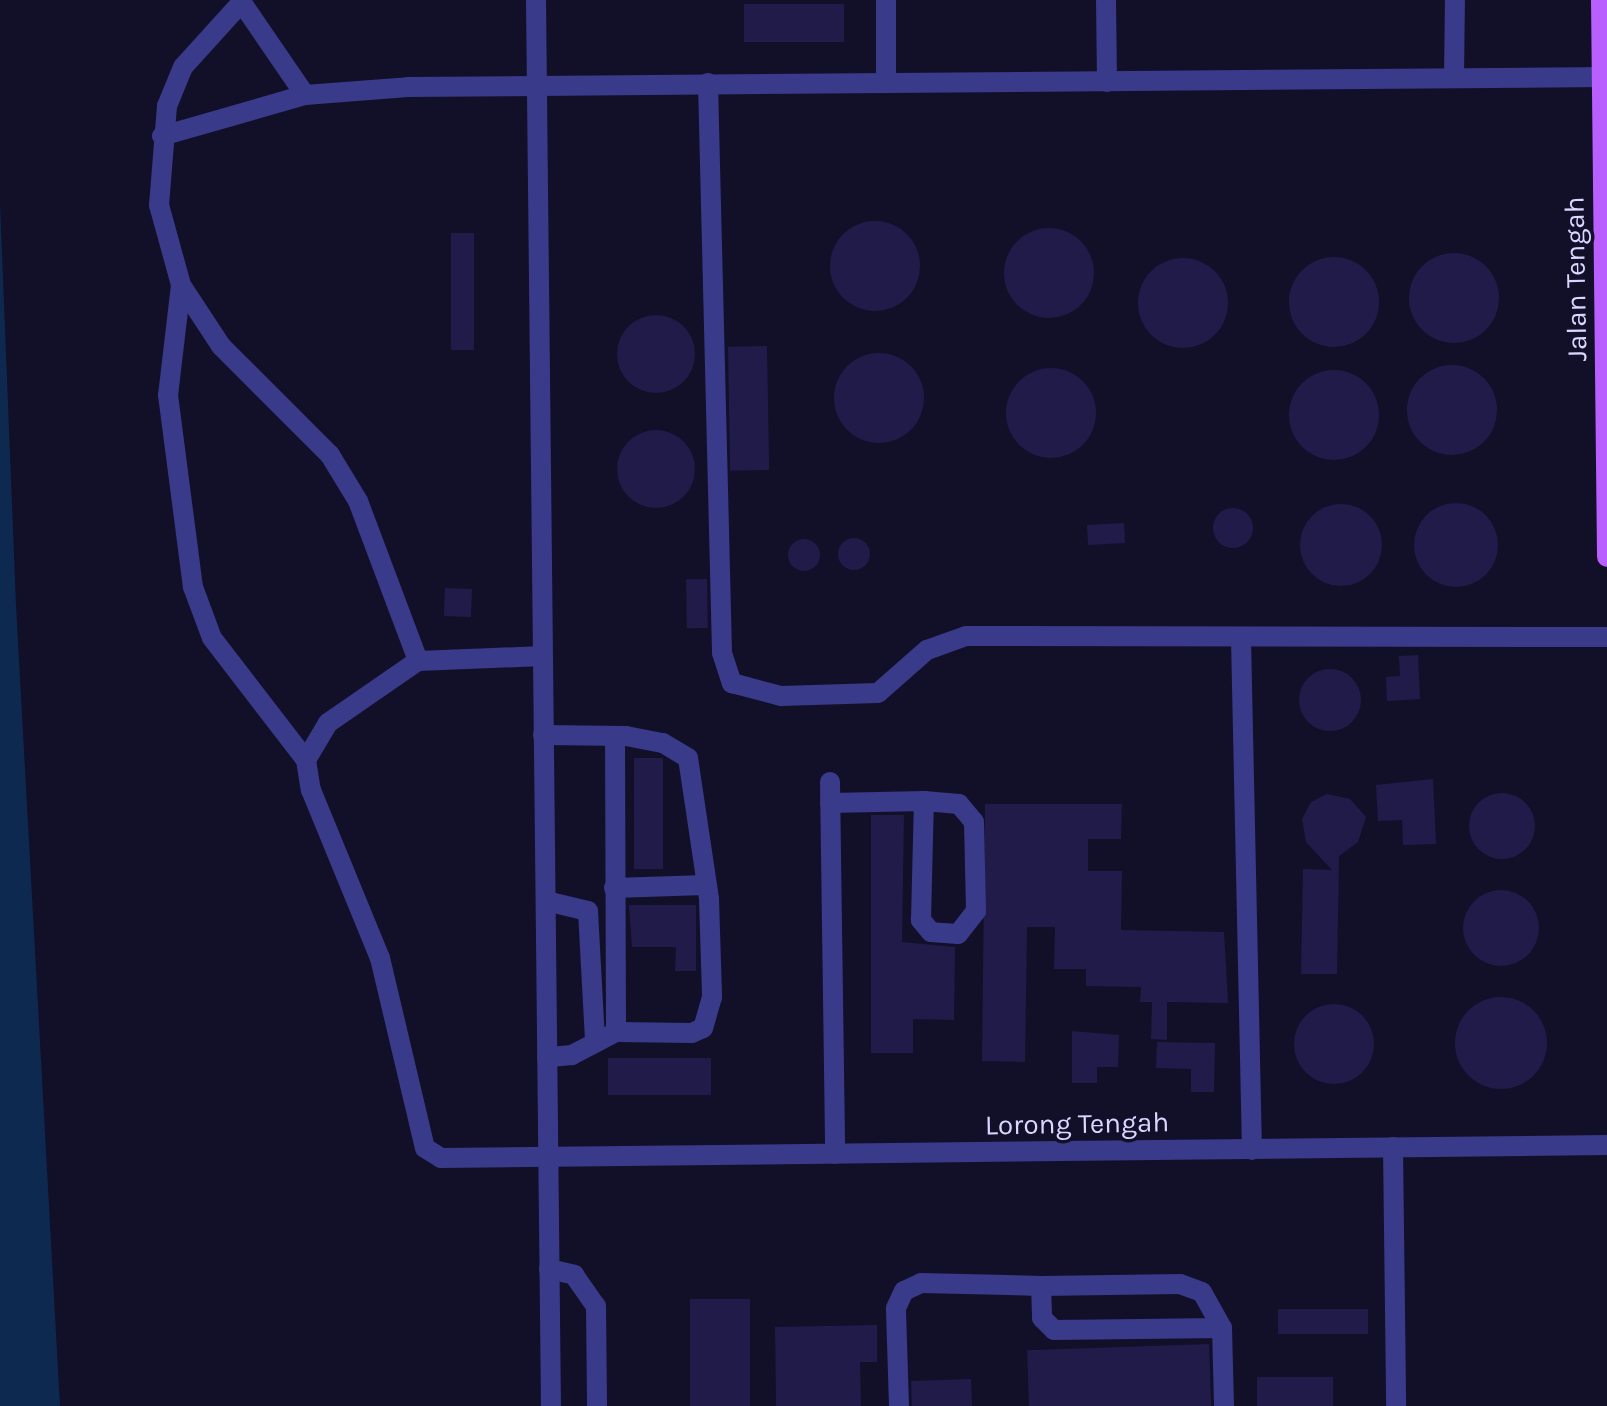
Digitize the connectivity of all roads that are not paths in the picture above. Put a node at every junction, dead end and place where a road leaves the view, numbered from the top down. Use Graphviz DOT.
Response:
graph roads {
  1 [pos="536,0"];
  2 [pos="886,0"];
  3 [pos="1106,0"];
  4 [pos="1455,0"];
  5 [pos="1601,0"];
  6 [pos="240,2"];
  7 [pos="1454,77"];
  8 [pos="1604,77"];
  9 [pos="886,82"];
  10 [pos="1107,82"];
  11 [pos="708,83"];
  12 [pos="537,85"];
  13 [pos="305,95"];
  14 [pos="162,136"];
  15 [pos="181,285"];
  16 [pos="1607,557"];
  17 [pos="1607,637"];
  18 [pos="1241,639"];
  19 [pos="543,656"];
  20 [pos="418,661"];
  21 [pos="543,735"];
  22 [pos="615,736"];
  23 [pos="306,760"];
  24 [pos="830,782"];
  25 [pos="924,801"];
  26 [pos="830,803"];
  27 [pos="705,885"];
  28 [pos="614,888"];
  29 [pos="546,901"];
  30 [pos="616,1032"];
  31 [pos="595,1040"];
  32 [pos="547,1057"];
  33 [pos="1607,1145"];
  34 [pos="1393,1147"];
  35 [pos="1252,1150"];
  36 [pos="835,1154"];
  37 [pos="548,1159"];
  38 [pos="549,1269"];
  39 [pos="1041,1286"];
  40 [pos="1222,1328"];
  41 [pos="551,1406"];
  42 [pos="597,1406"];
  43 [pos="899,1406"];
  44 [pos="1224,1406"];
  45 [pos="1396,1406"];
  1 -- 12 [label="street"];
  2 -- 9 [label="street"];
  3 -- 10 [label="street"];
  4 -- 7 [label="street"];
  5 -- 8 [label="main road, Jalan Tengah"];
  6 -- 13 [label="street"];
  6 -- 14 [label="street"];
  7 -- 8 [label="street"];
  7 -- 10 [label="street"];
  8 -- 16 [label="main road, Jalan Tengah"];
  9 -- 10 [label="street"];
  9 -- 11 [label="street"];
  11 -- 12 [label="street"];
  11 -- 18 [label="street"];
  12 -- 13 [label="street"];
  12 -- 19 [label="street"];
  13 -- 14 [label="street"];
  14 -- 15 [label="street"];
  15 -- 20 [label="street"];
  15 -- 23 [label="street"];
  17 -- 18 [label="street"];
  18 -- 35 [label="street"];
  19 -- 20 [label="street"];
  19 -- 21 [label="street"];
  20 -- 23 [label="street"];
  21 -- 22 [label="street"];
  21 -- 29 [label="street"];
  22 -- 27 [label="street"];
  22 -- 28 [label="street"];
  23 -- 37 [label="street, Lorong Tengah"];
  24 -- 26 [label="street"];
  25 -- 25 [label="street"];
  25 -- 26 [label="street"];
  26 -- 36 [label="street"];
  27 -- 28 [label="street"];
  27 -- 30 [label="street"];
  28 -- 30 [label="street"];
  29 -- 31 [label="street"];
  29 -- 32 [label="street"];
  30 -- 31 [label="street"];
  31 -- 32 [label="street"];
  32 -- 37 [label="street"];
  33 -- 34 [label="street, Lorong Tengah"];
  34 -- 35 [label="street, Lorong Tengah"];
  34 -- 45 [label="street"];
  35 -- 36 [label="street, Lorong Tengah"];
  36 -- 37 [label="street, Lorong Tengah"];
  37 -- 38 [label="street"];
  38 -- 41 [label="street"];
  38 -- 42 [label="street"];
  39 -- 40 [label="street"];
  39 -- 40 [label="street"];
  39 -- 43 [label="street"];
  40 -- 44 [label="street"];
}
